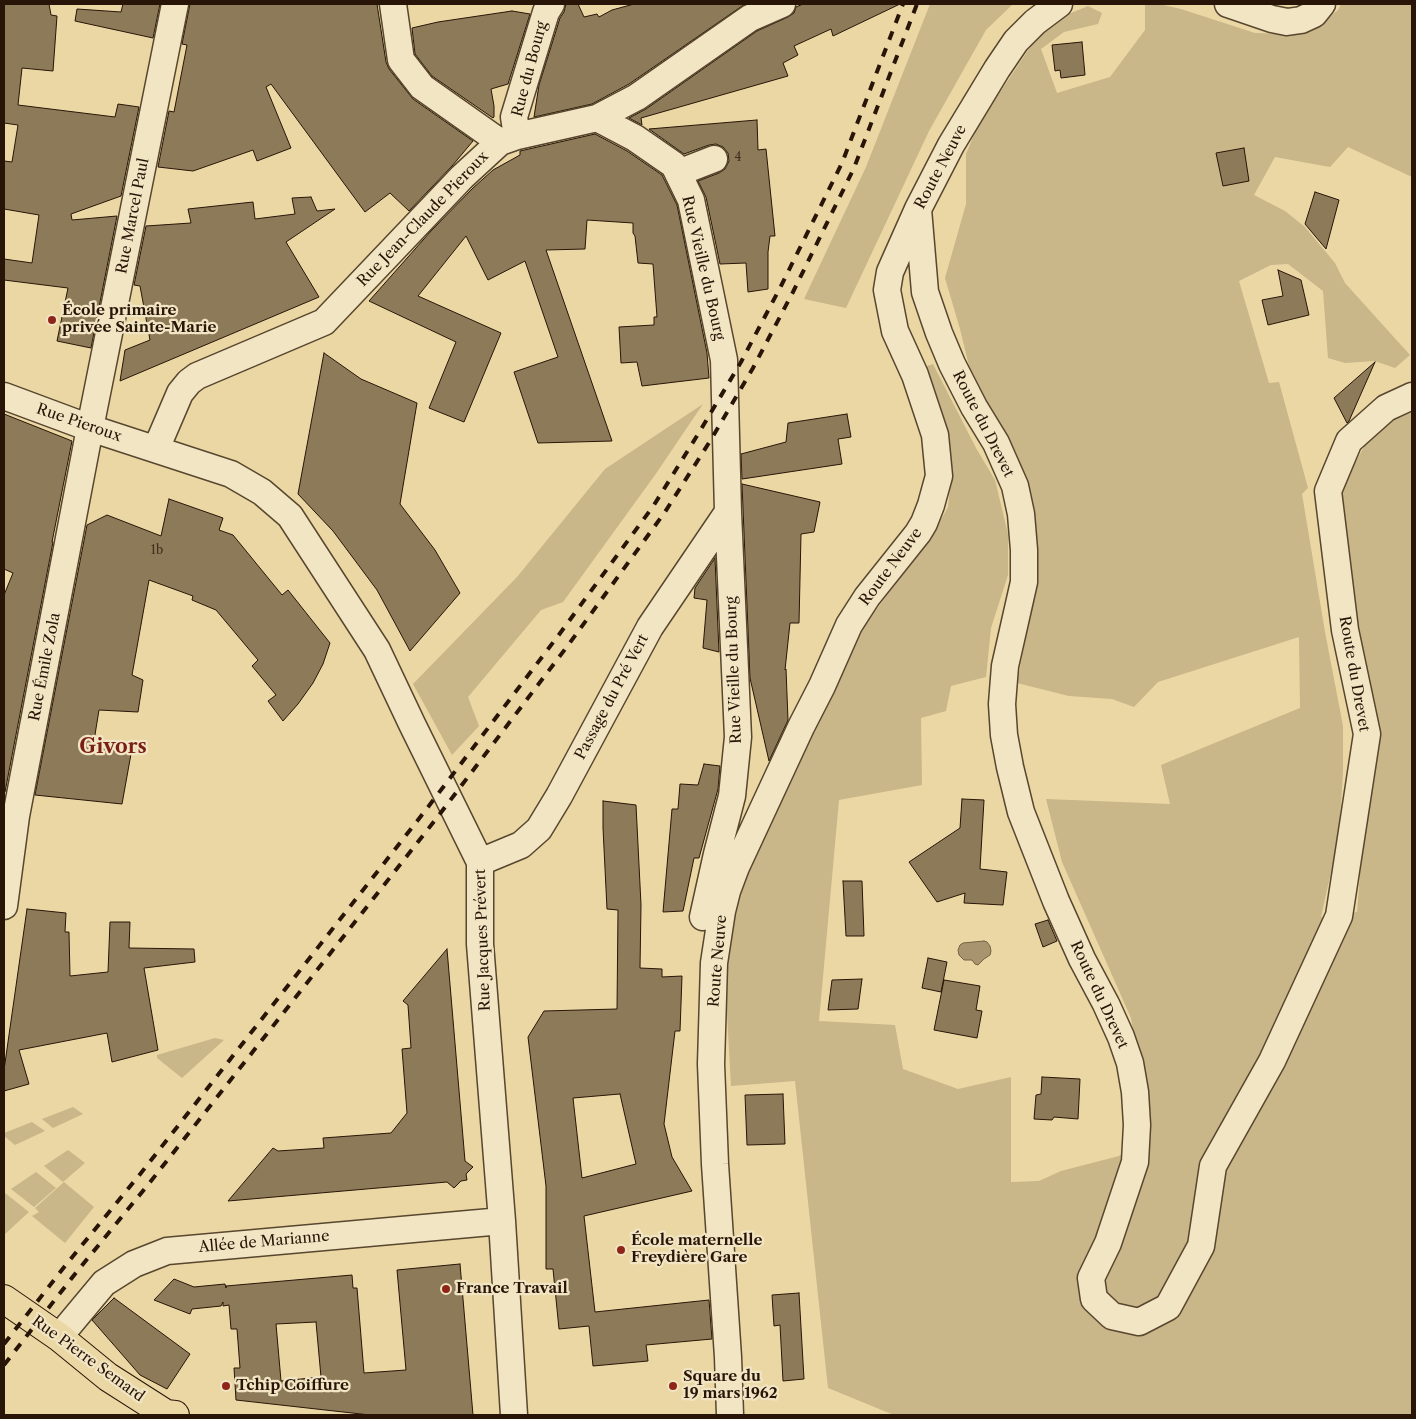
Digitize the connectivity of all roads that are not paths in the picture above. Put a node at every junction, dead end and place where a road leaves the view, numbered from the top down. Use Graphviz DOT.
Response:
graph roads {
  1 [pos="175,4"];
  2 [pos="393,4"];
  3 [pos="551,4"];
  4 [pos="782,4"];
  5 [pos="1059,4"];
  6 [pos="1228,4"];
  7 [pos="1322,4"];
  8 [pos="597,118"];
  9 [pos="509,139"];
  10 [pos="714,159"];
  11 [pos="678,173"];
  12 [pos="918,209"];
  13 [pos="4,396"];
  14 [pos="1412,396"];
  15 [pos="90,428"];
  16 [pos="156,449"];
  17 [pos="728,512"];
  18 [pos="10,816"];
  19 [pos="480,862"];
  20 [pos="4,906"];
  21 [pos="715,1164"];
  22 [pos="502,1221"];
  23 [pos="4,1299"];
  24 [pos="59,1337"];
  25 [pos="175,1415"];
  26 [pos="514,1415"];
  27 [pos="730,1415"];
  1 -- 15 [label="street, Rue Marcel Paul"];
  2 -- 9 [label="street"];
  3 -- 9 [label="street, Rue du Bourg"];
  4 -- 8 [label="street, Rue Jean-Claude Pieroux"];
  5 -- 12 [label="street, Route Neuve"];
  6 -- 7 [label="street"];
  8 -- 9 [label="street, Rue Jean-Claude Pieroux"];
  8 -- 11 [label="street, Rue Vieille du Bourg"];
  9 -- 16 [label="street, Rue Jean-Claude Pieroux"];
  10 -- 11 [label="street"];
  11 -- 17 [label="street, Rue Vieille du Bourg"];
  12 -- 14 [label="street, Route du Drevet"];
  12 -- 21 [label="street, Route Neuve"];
  13 -- 15 [label="street, Rue Pieroux"];
  15 -- 16 [label="street, Rue Pieroux"];
  15 -- 18 [label="street, Rue Émile Zola"];
  16 -- 19 [label="street, Rue Jacques Prévert"];
  17 -- 19 [label="street, Passage du Pré Vert"];
  17 -- 21 [label="street, Rue Vieille du Bourg"];
  18 -- 20 [label="street, Rue Émile Zola"];
  19 -- 22 [label="street, Rue Jacques Prévert"];
  21 -- 27 [label="street, Rue Vieille du Bourg"];
  22 -- 24 [label="street, Allée de Marianne"];
  22 -- 26 [label="street, Rue Jacques Prévert"];
  23 -- 24 [label="main road, Rue Pierre Semard"];
  24 -- 25 [label="main road, Rue Pierre Semard"];
}
